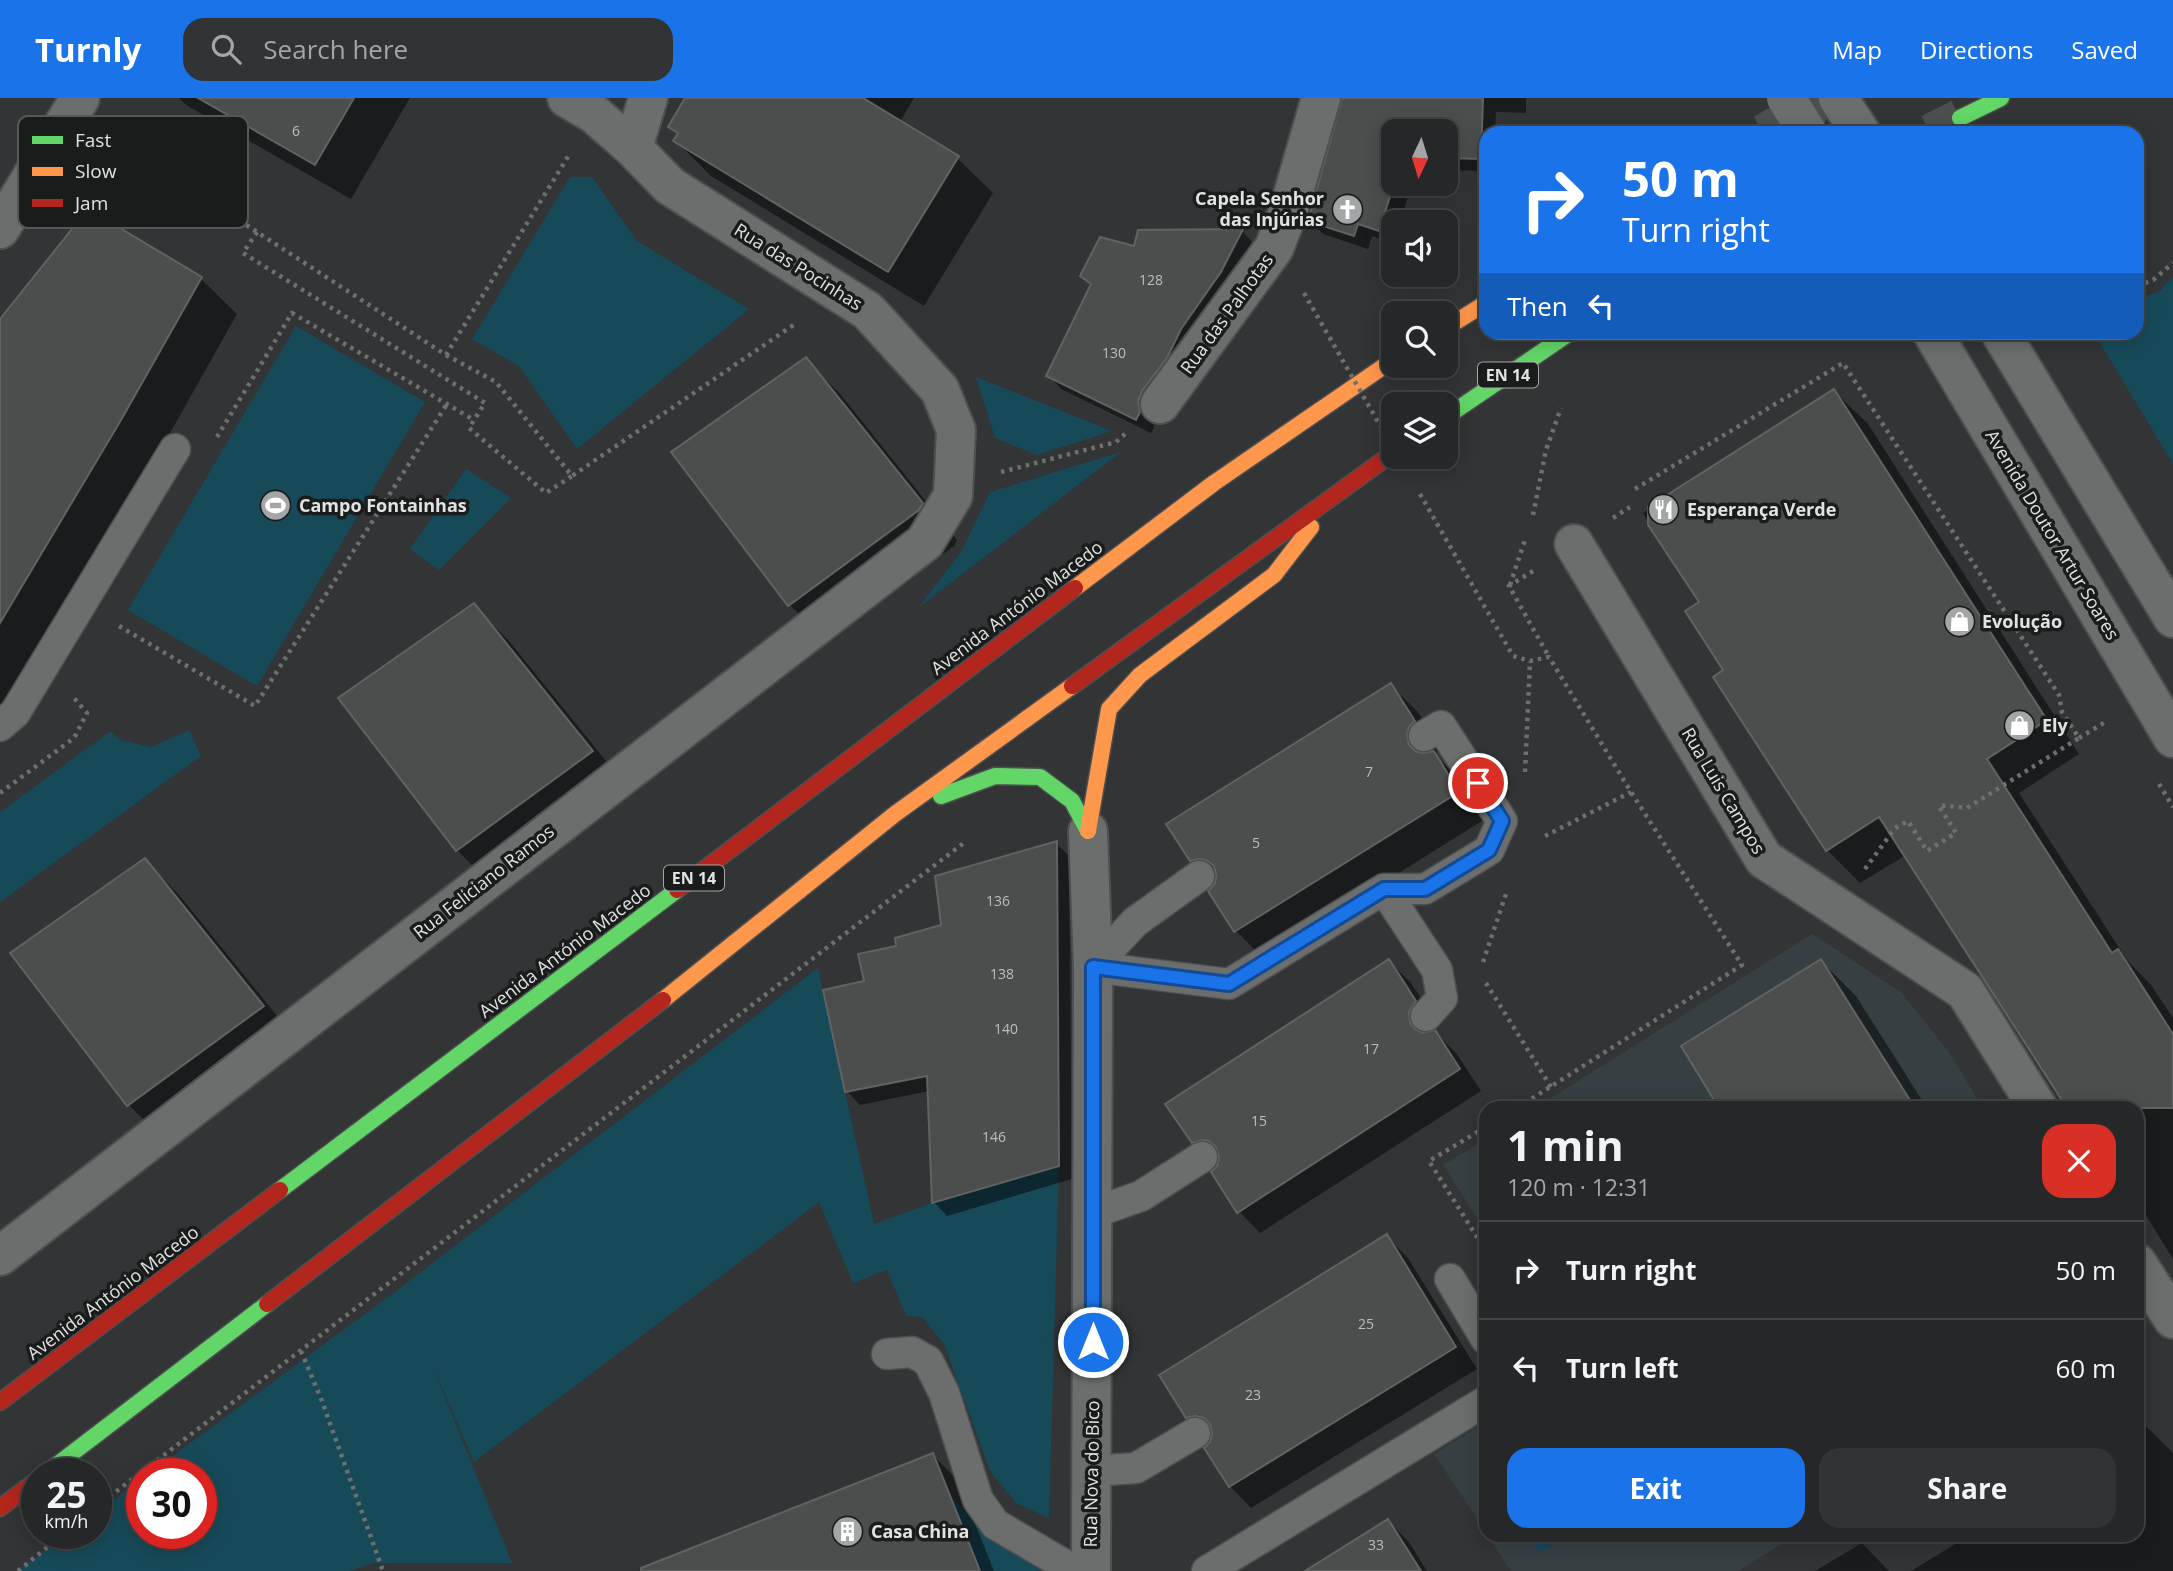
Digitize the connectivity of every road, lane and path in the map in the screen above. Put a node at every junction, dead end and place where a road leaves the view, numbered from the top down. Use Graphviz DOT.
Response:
graph roads {
  1 [pos="648,98"];
  2 [pos="1321,98"];
  3 [pos="1786,98"];
  4 [pos="1838,98"];
  5 [pos="2001,98"];
  6 [pos="580,106"];
  7 [pos="1960,118"];
  8 [pos="1804,126"];
  9 [pos="1856,126"];
  10 [pos="633,148"];
  11 [pos="18,196"];
  12 [pos="248,226"];
  13 [pos="0,229"];
  14 [pos="257,232"];
  15 [pos="2173,263"];
  16 [pos="2144,283"];
  17 [pos="1304,293"];
  18 [pos="1479,307"];
  19 [pos="1458,320"];
  20 [pos="795,324"];
  21 [pos="1559,340"];
  22 [pos="1937,340"];
  23 [pos="2005,340"];
  24 [pos="446,355"];
  25 [pos="1381,368"];
  26 [pos="447,404"];
  27 [pos="1160,404"];
  28 [pos="1561,408"];
  29 [pos="1458,409"];
  30 [pos="474,420"];
  31 [pos="1381,429"];
  32 [pos="214,442"];
  33 [pos="175,449"];
  34 [pos="1381,459"];
  35 [pos="994,471"];
  36 [pos="572,476"];
  37 [pos="1340,489"];
  38 [pos="1635,489"];
  39 [pos="1418,492"];
  40 [pos="953,496"];
  41 [pos="1532,517"];
  42 [pos="1528,528"];
  43 [pos="1574,544"];
  44 [pos="1509,586"];
  45 [pos="2173,618"];
  46 [pos="118,625"];
  47 [pos="72,695"];
  48 [pos="2117,715"];
  49 [pos="0,726"];
  50 [pos="1424,736"];
  51 [pos="2079,738"];
  52 [pos="2173,738"];
  53 [pos="1631,792"];
  54 [pos="0,793"];
  55 [pos="895,814"];
  56 [pos="1895,828"];
  57 [pos="1088,831"];
  58 [pos="969,839"];
  59 [pos="1534,842"];
  60 [pos="1199,876"];
  61 [pos="1384,889"];
  62 [pos="1093,967"];
  63 [pos="1426,1016"];
  64 [pos="1528,1101"];
  65 [pos="2034,1101"];
  66 [pos="1479,1131"];
  67 [pos="1202,1157"];
  68 [pos="1093,1213"];
  69 [pos="1479,1240"];
  70 [pos="0,1256"];
  71 [pos="2144,1274"];
  72 [pos="1450,1279"];
  73 [pos="2173,1319"];
  74 [pos="1479,1327"];
  75 [pos="301,1350"];
  76 [pos="887,1354"];
  77 [pos="0,1402"];
  78 [pos="1479,1405"];
  79 [pos="1195,1433"];
  80 [pos="66,1458"];
  81 [pos="1092,1471"];
  82 [pos="21,1492"];
  83 [pos="112,1495"];
  84 [pos="0,1508"];
  85 [pos="45,1549"];
  86 [pos="18,1571"];
  87 [pos="383,1571"];
  88 [pos="1075,1571"];
  89 [pos="1091,1571"];
  90 [pos="1207,1571"];
  1 -- 10 [label="street"];
  2 -- 27 [label="street, Rua das Palhotas"];
  3 -- 8 [label="street, bridge"];
  4 -- 9 [label="street"];
  5 -- 7 [label="highway"];
  6 -- 10 [label="street, Rua das Pocinhas"];
  6 -- 24 [label="path"];
  10 -- 40 [label="street, Rua das Pocinhas"];
  11 -- 13 [label="street"];
  12 -- 14 [label="path"];
  14 -- 24 [label="path"];
  14 -- 30 [label="path"];
  15 -- 16 [label="path"];
  17 -- 31 [label="path, bridge"];
  18 -- 19 [label="highway"];
  20 -- 36 [label="path"];
  21 -- 29 [label="highway, EN 14"];
  22 -- 52 [label="street, Avenida Doutor Artur Soares"];
  23 -- 45 [label="street"];
  24 -- 36 [label="path"];
  25 -- 77 [label="highway, Avenida António Macedo / EN 14"];
  26 -- 30 [label="path"];
  26 -- 32 [label="path"];
  26 -- 46 [label="path"];
  27 -- 35 [label="path"];
  28 -- 41 [label="path"];
  30 -- 36 [label="path"];
  33 -- 49 [label="lane"];
  34 -- 37 [label="highway"];
  37 -- 55 [label="highway"];
  37 -- 57 [label="highway"];
  38 -- 51 [label="path"];
  39 -- 53 [label="path"];
  40 -- 70 [label="street, Rua Feliciano Ramos"];
  42 -- 44 [label="path"];
  43 -- 65 [label="street, Rua Luis Campos"];
  47 -- 54 [label="path"];
  48 -- 51 [label="path"];
  50 -- 61 [label="lane"];
  51 -- 56 [label="path"];
  53 -- 59 [label="path"];
  53 -- 64 [label="path"];
  55 -- 57 [label="highway"];
  55 -- 80 [label="highway"];
  57 -- 62 [label="street, Rua Nova do Bico"];
  58 -- 75 [label="path"];
  60 -- 62 [label="lane"];
  61 -- 62 [label="lane"];
  61 -- 63 [label="lane"];
  62 -- 68 [label="street, Rua Nova do Bico"];
  66 -- 69 [label="path"];
  67 -- 68 [label="lane"];
  68 -- 81 [label="street, Rua Nova do Bico"];
  71 -- 73 [label="street"];
  72 -- 74 [label="lane"];
  75 -- 83 [label="path"];
  75 -- 87 [label="path"];
  76 -- 88 [label="lane"];
  78 -- 90 [label="lane"];
  79 -- 81 [label="lane"];
  81 -- 89 [label="street, Rua Nova do Bico"];
  82 -- 84 [label="highway"];
  85 -- 86 [label="path"];
}
